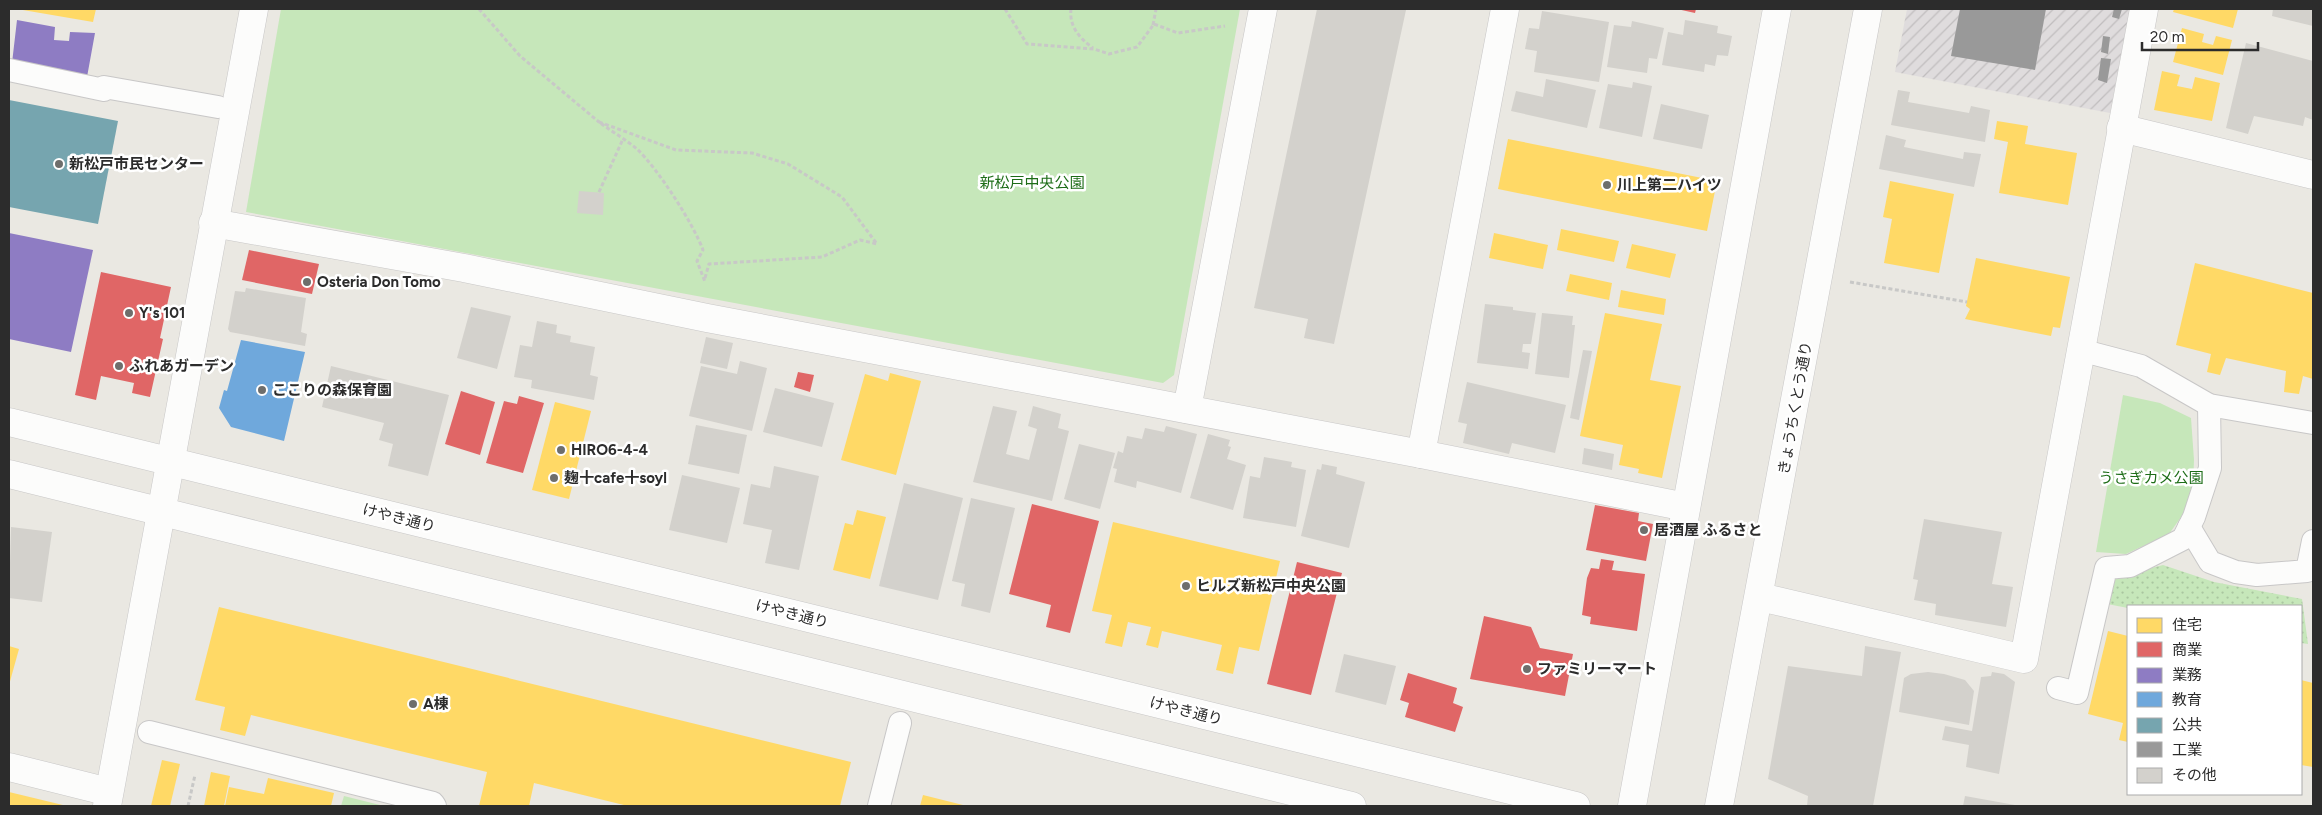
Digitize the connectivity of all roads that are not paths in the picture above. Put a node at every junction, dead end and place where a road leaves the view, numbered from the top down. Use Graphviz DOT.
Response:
graph roads {
  1 [pos="254,9"];
  2 [pos="1505,9"];
  3 [pos="1777,9"];
  4 [pos="1868,9"];
  5 [pos="2144,9"];
  6 [pos="1261,20"];
  7 [pos="9,70"];
  8 [pos="218,107"];
  9 [pos="2121,128"];
  10 [pos="2313,174"];
  11 [pos="213,223"];
  12 [pos="2080,350"];
  13 [pos="2209,404"];
  14 [pos="1187,409"];
  15 [pos="9,422"];
  16 [pos="2313,423"];
  17 [pos="1421,454"];
  18 [pos="170,462"];
  19 [pos="9,474"];
  20 [pos="1686,507"];
  21 [pos="161,511"];
  22 [pos="2189,527"];
  23 [pos="2313,541"];
  24 [pos="2310,574"];
  25 [pos="1760,597"];
  26 [pos="2058,688"];
  27 [pos="900,723"];
  28 [pos="149,732"];
  29 [pos="9,767"];
  30 [pos="108,799"];
  31 [pos="435,806"];
  32 [pos="879,806"];
  33 [pos="1352,806"];
  34 [pos="1576,806"];
  35 [pos="1632,806"];
  36 [pos="1719,806"];
  1 -- 11 [label="street"];
  2 -- 17 [label="street"];
  3 -- 20 [label="street"];
  4 -- 25 [label="street, きょうちくとう通り"];
  5 -- 9 [label="street"];
  6 -- 14 [label="street"];
  7 -- 8 [label="lane"];
  9 -- 10 [label="street"];
  9 -- 12 [label="street"];
  11 -- 14 [label="street"];
  11 -- 18 [label="street"];
  12 -- 13 [label="lane"];
  12 -- 25 [label="street"];
  13 -- 16 [label="lane"];
  13 -- 22 [label="lane"];
  14 -- 17 [label="street"];
  15 -- 18 [label="street, けやき通り"];
  17 -- 20 [label="street"];
  18 -- 21 [label="street"];
  18 -- 34 [label="street, けやき通り"];
  19 -- 21 [label="street"];
  20 -- 35 [label="street"];
  21 -- 30 [label="street"];
  21 -- 33 [label="street"];
  22 -- 24 [label="lane"];
  22 -- 26 [label="lane"];
  23 -- 24 [label="lane"];
  25 -- 36 [label="street, きょうちくとう通り"];
  27 -- 32 [label="lane"];
  28 -- 31 [label="lane"];
  29 -- 30 [label="street"];
}
